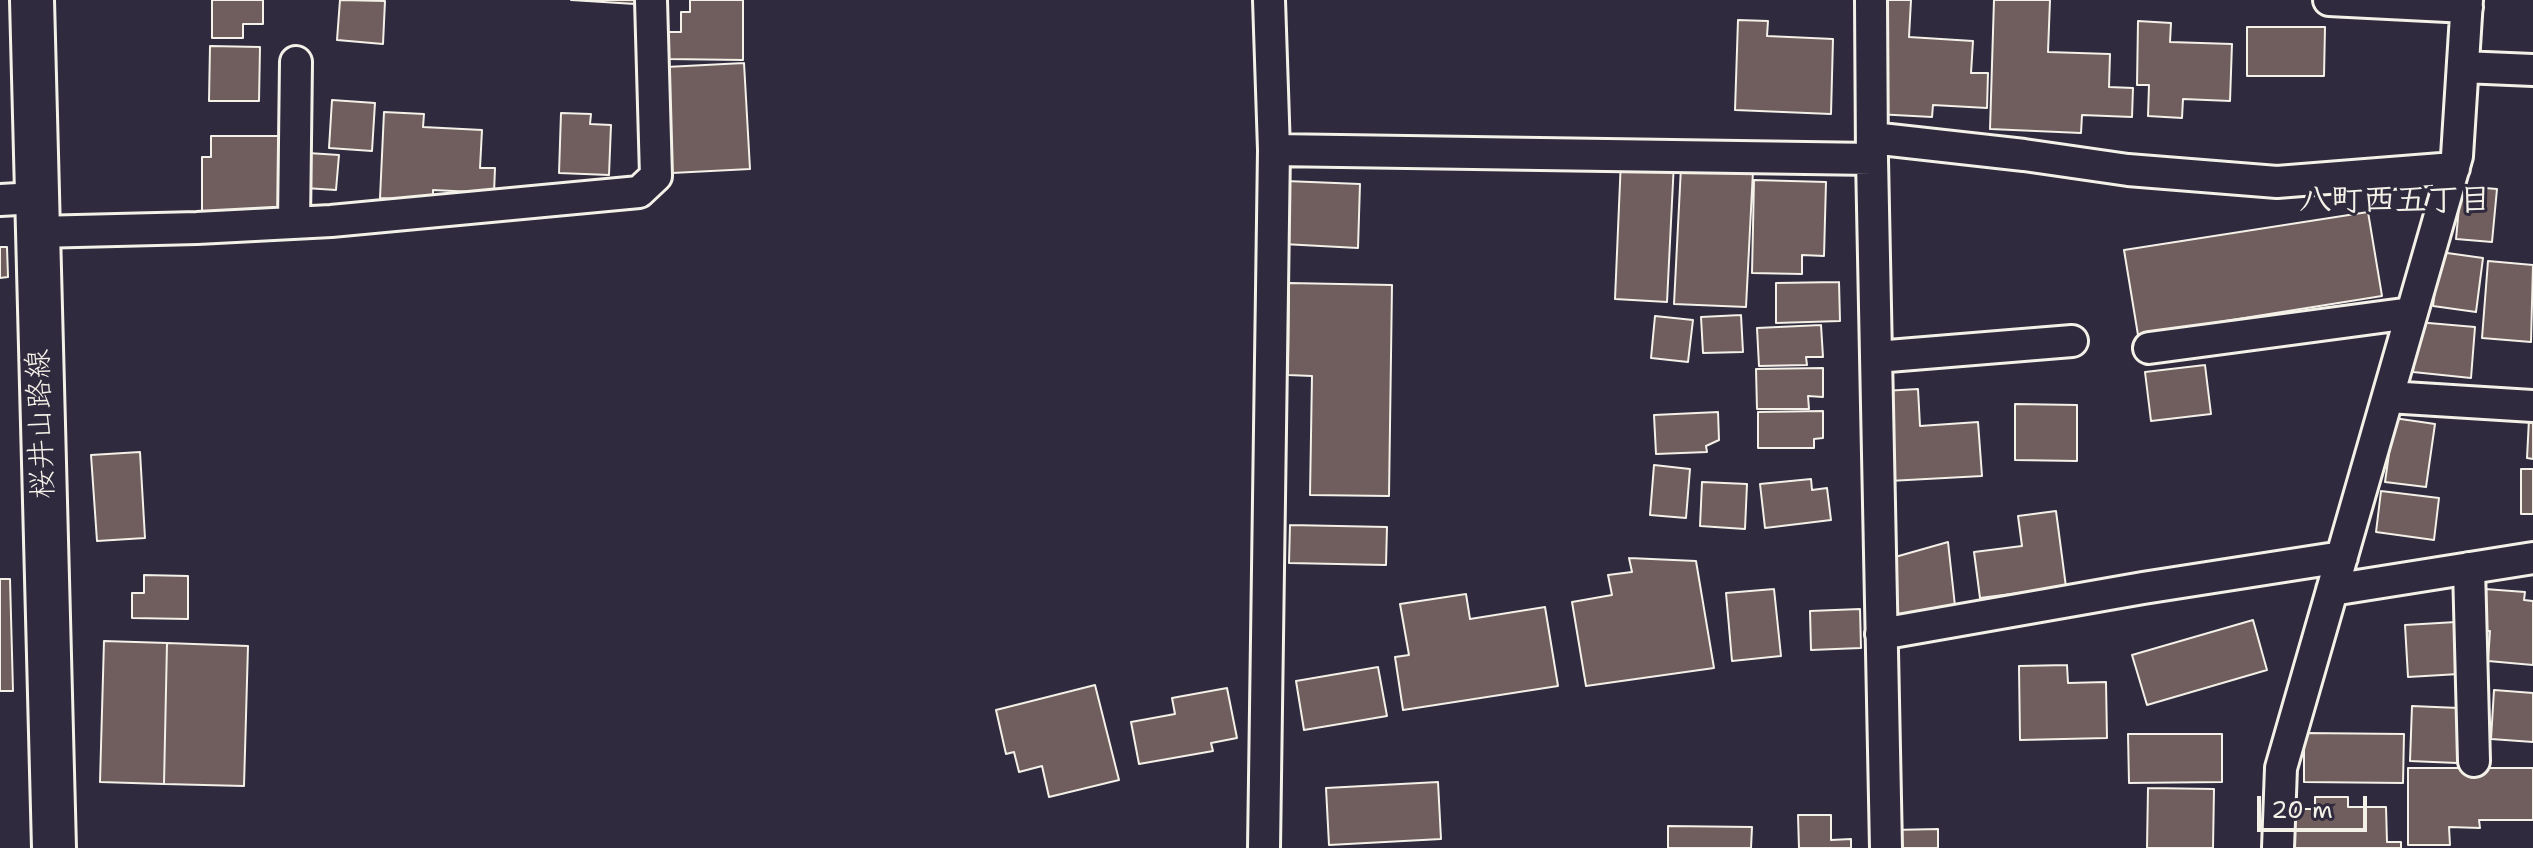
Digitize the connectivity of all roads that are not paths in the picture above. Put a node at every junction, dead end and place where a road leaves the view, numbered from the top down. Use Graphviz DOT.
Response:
graph roads {
  1 [pos="32,0"];
  2 [pos="651,0"];
  3 [pos="1269,0"];
  4 [pos="1871,0"];
  5 [pos="2329,0"];
  6 [pos="2467,4"];
  7 [pos="296,62"];
  8 [pos="2463,67"];
  9 [pos="2533,70"];
  10 [pos="1872,148"];
  11 [pos="1274,150"];
  12 [pos="2454,168"];
  13 [pos="24,210"];
  14 [pos="294,223"];
  15 [pos="2411,313"];
  16 [pos="2072,341"];
  17 [pos="2149,348"];
  18 [pos="1876,357"];
  19 [pos="2388,397"];
  20 [pos="2533,406"];
  21 [pos="2342,557"];
  22 [pos="2533,558"];
  23 [pos="2469,568"];
  24 [pos="2332,590"];
  25 [pos="1881,634"];
  26 [pos="2474,761"];
  27 [pos="54,848"];
  28 [pos="1264,848"];
  29 [pos="1886,848"];
  30 [pos="2278,848"];
  1 -- 13 [label="main road, 桜井山路線"];
  2 -- 14 [label="street"];
  3 -- 11 [label="street"];
  4 -- 10 [label="street"];
  5 -- 6 [label="street"];
  6 -- 8 [label="street"];
  7 -- 14 [label="street"];
  8 -- 9 [label="street"];
  8 -- 12 [label="street"];
  10 -- 11 [label="street"];
  10 -- 12 [label="street"];
  10 -- 18 [label="street"];
  11 -- 28 [label="street"];
  12 -- 15 [label="street"];
  13 -- 14 [label="street"];
  13 -- 27 [label="main road, 桜井山路線"];
  15 -- 17 [label="street"];
  15 -- 19 [label="street"];
  16 -- 18 [label="street"];
  18 -- 25 [label="street"];
  19 -- 20 [label="street"];
  19 -- 21 [label="street"];
  21 -- 24 [label="street"];
  21 -- 25 [label="street"];
  22 -- 23 [label="street"];
  23 -- 24 [label="street"];
  23 -- 26 [label="street"];
  24 -- 30 [label="street"];
  25 -- 29 [label="street"];
}
